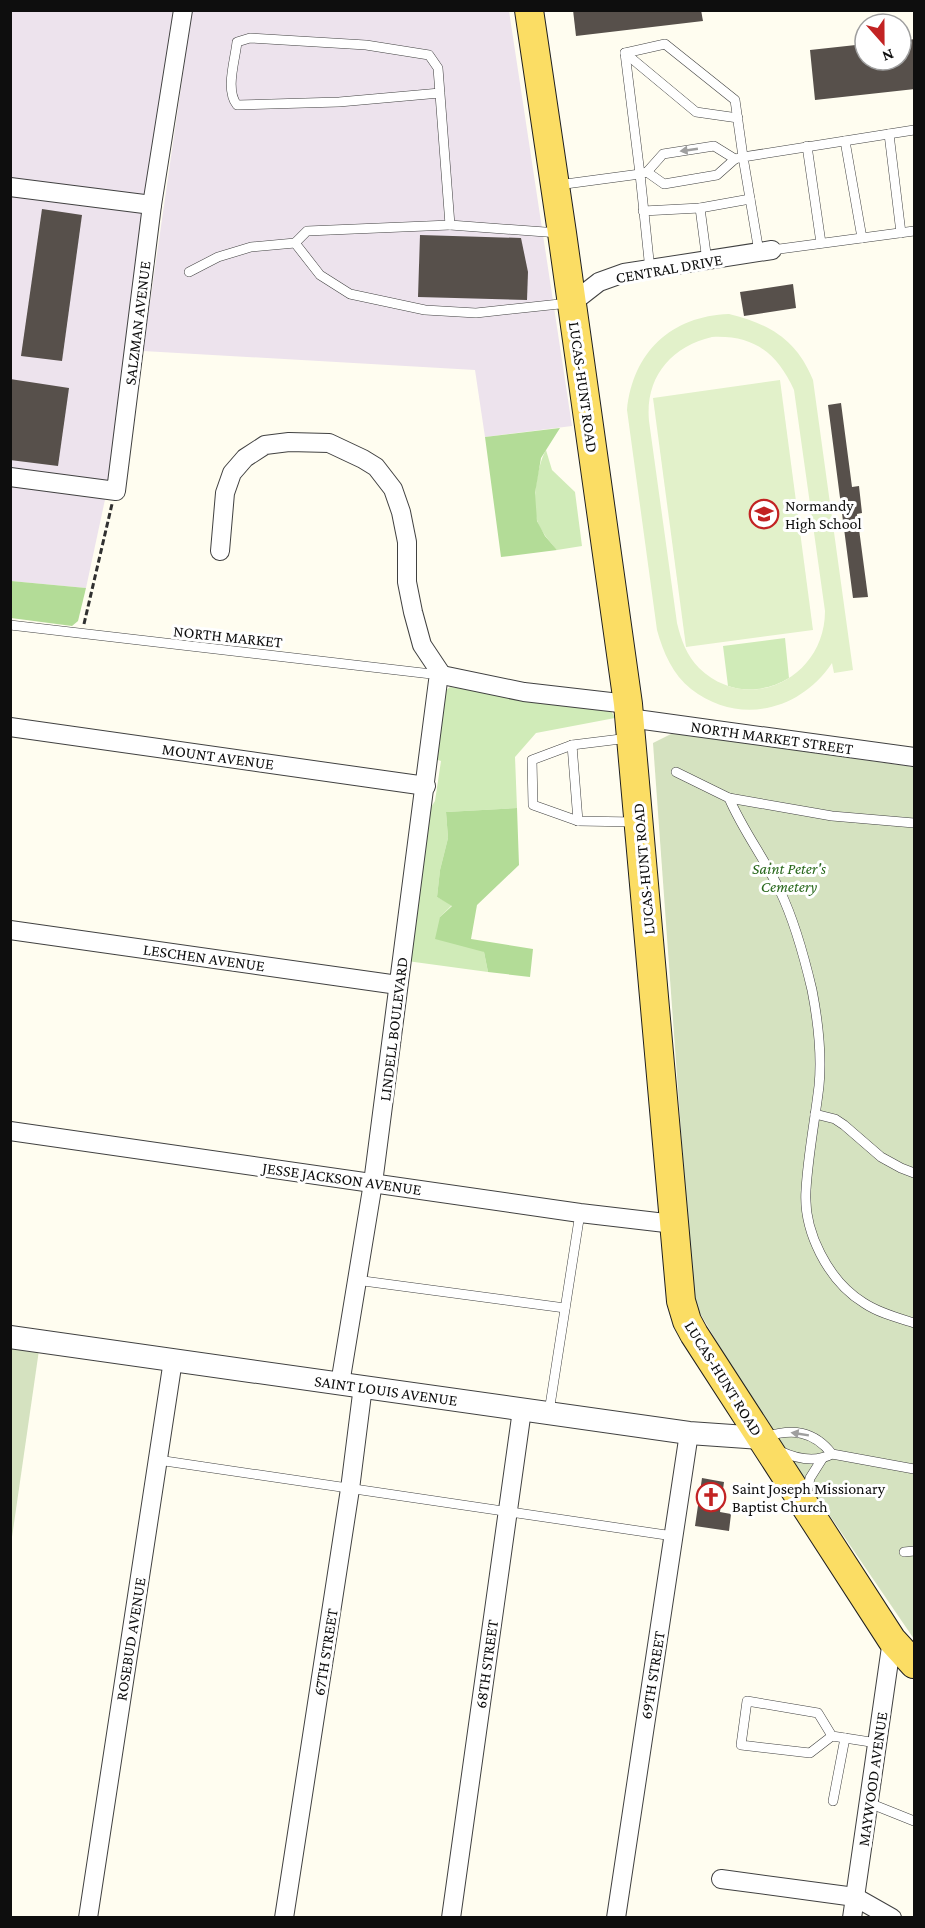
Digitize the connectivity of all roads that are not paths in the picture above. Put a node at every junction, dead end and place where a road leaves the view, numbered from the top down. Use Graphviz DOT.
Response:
graph roads {
  1 [pos="183,10"];
  2 [pos="528,10"];
  3 [pos="625,52"];
  4 [pos="440,93"];
  5 [pos="738,118"];
  6 [pos="915,130"];
  7 [pos="889,134"];
  8 [pos="845,141"];
  9 [pos="807,146"];
  10 [pos="739,158"];
  11 [pos="644,173"];
  12 [pos="555,185"];
  13 [pos="10,187"];
  14 [pos="750,199"];
  15 [pos="152,205"];
  16 [pos="700,208"];
  17 [pos="643,211"];
  18 [pos="450,225"];
  19 [pos="915,231"];
  20 [pos="562,233"];
  21 [pos="901,233"];
  22 [pos="862,238"];
  23 [pos="295,243"];
  24 [pos="821,243"];
  25 [pos="766,251"];
  26 [pos="707,261"];
  27 [pos="650,270"];
  28 [pos="189,272"];
  29 [pos="572,303"];
  30 [pos="10,477"];
  31 [pos="220,551"];
  32 [pos="10,625"];
  33 [pos="441,675"];
  34 [pos="629,720"];
  35 [pos="10,727"];
  36 [pos="572,745"];
  37 [pos="915,757"];
  38 [pos="676,772"];
  39 [pos="426,786"];
  40 [pos="729,798"];
  41 [pos="578,821"];
  42 [pos="638,822"];
  43 [pos="915,823"];
  44 [pos="10,930"];
  45 [pos="398,985"];
  46 [pos="815,1114"];
  47 [pos="10,1131"];
  48 [pos="915,1173"];
  49 [pos="373,1183"];
  50 [pos="580,1213"];
  51 [pos="674,1224"];
  52 [pos="356,1280"];
  53 [pos="565,1308"];
  54 [pos="915,1323"];
  55 [pos="10,1337"];
  56 [pos="173,1360"];
  57 [pos="340,1383"];
  58 [pos="363,1386"];
  59 [pos="522,1410"];
  60 [pos="549,1414"];
  61 [pos="689,1433"];
  62 [pos="761,1438"];
  63 [pos="832,1454"];
  64 [pos="822,1459"];
  65 [pos="158,1460"];
  66 [pos="915,1469"];
  67 [pos="350,1489"];
  68 [pos="807,1508"];
  69 [pos="508,1510"];
  70 [pos="673,1536"];
  71 [pos="915,1551"];
  72 [pos="904,1552"];
  73 [pos="892,1640"];
  74 [pos="915,1664"];
  75 [pos="832,1736"];
  76 [pos="845,1738"];
  77 [pos="877,1743"];
  78 [pos="833,1801"];
  79 [pos="869,1803"];
  80 [pos="915,1821"];
  81 [pos="721,1879"];
  82 [pos="855,1897"];
  83 [pos="88,1917"];
  84 [pos="284,1917"];
  85 [pos="451,1917"];
  86 [pos="616,1917"];
  87 [pos="852,1917"];
  88 [pos="892,1917"];
  1 -- 15 [label="street, SALZMAN AVENUE"];
  2 -- 12 [label="main road, LUCAS-HUNT ROAD"];
  3 -- 5 [label="lane"];
  3 -- 5 [label="lane"];
  3 -- 11 [label="lane"];
  4 -- 4 [label="lane"];
  4 -- 18 [label="lane"];
  5 -- 10 [label="lane"];
  6 -- 7 [label="lane"];
  7 -- 8 [label="lane"];
  7 -- 21 [label="lane"];
  8 -- 9 [label="lane"];
  8 -- 22 [label="lane"];
  9 -- 10 [label="lane"];
  9 -- 24 [label="lane"];
  10 -- 11 [label="lane"];
  10 -- 11 [label="lane, one-way"];
  10 -- 14 [label="lane"];
  11 -- 12 [label="lane"];
  11 -- 17 [label="lane"];
  12 -- 20 [label="main road, LUCAS-HUNT ROAD"];
  13 -- 15 [label="street"];
  14 -- 16 [label="lane"];
  14 -- 25 [label="lane"];
  15 -- 30 [label="street, SALZMAN AVENUE"];
  16 -- 17 [label="lane"];
  16 -- 26 [label="lane"];
  17 -- 27 [label="lane"];
  18 -- 20 [label="lane"];
  18 -- 23 [label="lane"];
  19 -- 21 [label="lane"];
  20 -- 29 [label="main road, LUCAS-HUNT ROAD"];
  21 -- 22 [label="lane"];
  22 -- 24 [label="lane"];
  23 -- 28 [label="lane"];
  23 -- 29 [label="lane"];
  24 -- 25 [label="lane"];
  25 -- 26 [label="street, CENTRAL DRIVE"];
  26 -- 27 [label="street, CENTRAL DRIVE"];
  27 -- 29 [label="street, CENTRAL DRIVE"];
  29 -- 34 [label="main road, LUCAS-HUNT ROAD"];
  31 -- 33 [label="street"];
  32 -- 33 [label="lane, NORTH MARKET"];
  33 -- 34 [label="street, NORTH MARKET STREET"];
  33 -- 39 [label="street, LINDELL BOULEVARD"];
  34 -- 36 [label="lane"];
  34 -- 37 [label="street, NORTH MARKET STREET"];
  34 -- 42 [label="main road, LUCAS-HUNT ROAD"];
  35 -- 39 [label="street, MOUNT AVENUE"];
  36 -- 41 [label="lane"];
  36 -- 41 [label="lane"];
  38 -- 40 [label="lane"];
  39 -- 45 [label="street, LINDELL BOULEVARD"];
  40 -- 43 [label="lane"];
  40 -- 46 [label="lane"];
  41 -- 42 [label="lane"];
  42 -- 51 [label="main road, LUCAS-HUNT ROAD"];
  44 -- 45 [label="street, LESCHEN AVENUE"];
  45 -- 49 [label="street, LINDELL BOULEVARD"];
  46 -- 48 [label="lane"];
  46 -- 54 [label="lane"];
  47 -- 49 [label="street, JESSE JACKSON AVENUE"];
  49 -- 50 [label="street, JESSE JACKSON AVENUE"];
  49 -- 52 [label="street, LINDELL BOULEVARD"];
  50 -- 51 [label="street, JESSE JACKSON AVENUE"];
  50 -- 53 [label="lane"];
  51 -- 62 [label="main road, LUCAS-HUNT ROAD"];
  52 -- 53 [label="lane"];
  52 -- 57 [label="street, LINDELL BOULEVARD"];
  53 -- 60 [label="lane"];
  55 -- 56 [label="street, SAINT LOUIS AVENUE"];
  56 -- 57 [label="street, SAINT LOUIS AVENUE"];
  56 -- 65 [label="street, ROSEBUD AVENUE"];
  57 -- 58 [label="street, SAINT LOUIS AVENUE"];
  58 -- 59 [label="street, SAINT LOUIS AVENUE"];
  58 -- 67 [label="street, 67TH STREET"];
  59 -- 60 [label="street, SAINT LOUIS AVENUE"];
  59 -- 69 [label="street, 68TH STREET"];
  60 -- 61 [label="street, SAINT LOUIS AVENUE"];
  61 -- 62 [label="street, SAINT LOUIS AVENUE"];
  61 -- 70 [label="street, 69TH STREET"];
  63 -- 62 [label="lane, one-way"];
  62 -- 64 [label="lane"];
  62 -- 68 [label="main road, LUCAS-HUNT ROAD"];
  63 -- 64 [label="lane"];
  63 -- 66 [label="lane"];
  64 -- 68 [label="lane"];
  65 -- 67 [label="lane"];
  65 -- 83 [label="street, ROSEBUD AVENUE"];
  67 -- 69 [label="lane"];
  67 -- 84 [label="street, 67TH STREET"];
  68 -- 73 [label="main road, LUCAS-HUNT ROAD"];
  69 -- 70 [label="lane"];
  69 -- 85 [label="street, 68TH STREET"];
  70 -- 86 [label="street, 69TH STREET"];
  71 -- 72 [label="lane"];
  73 -- 74 [label="main road, LUCAS-HUNT ROAD"];
  73 -- 77 [label="street, MAYWOOD AVENUE"];
  75 -- 75 [label="lane"];
  75 -- 76 [label="lane"];
  76 -- 77 [label="lane"];
  76 -- 78 [label="lane"];
  77 -- 79 [label="street, MAYWOOD AVENUE"];
  79 -- 80 [label="lane"];
  79 -- 82 [label="street, MAYWOOD AVENUE"];
  81 -- 82 [label="street"];
  82 -- 87 [label="street, MAYWOOD AVENUE"];
  82 -- 88 [label="street"];
}
